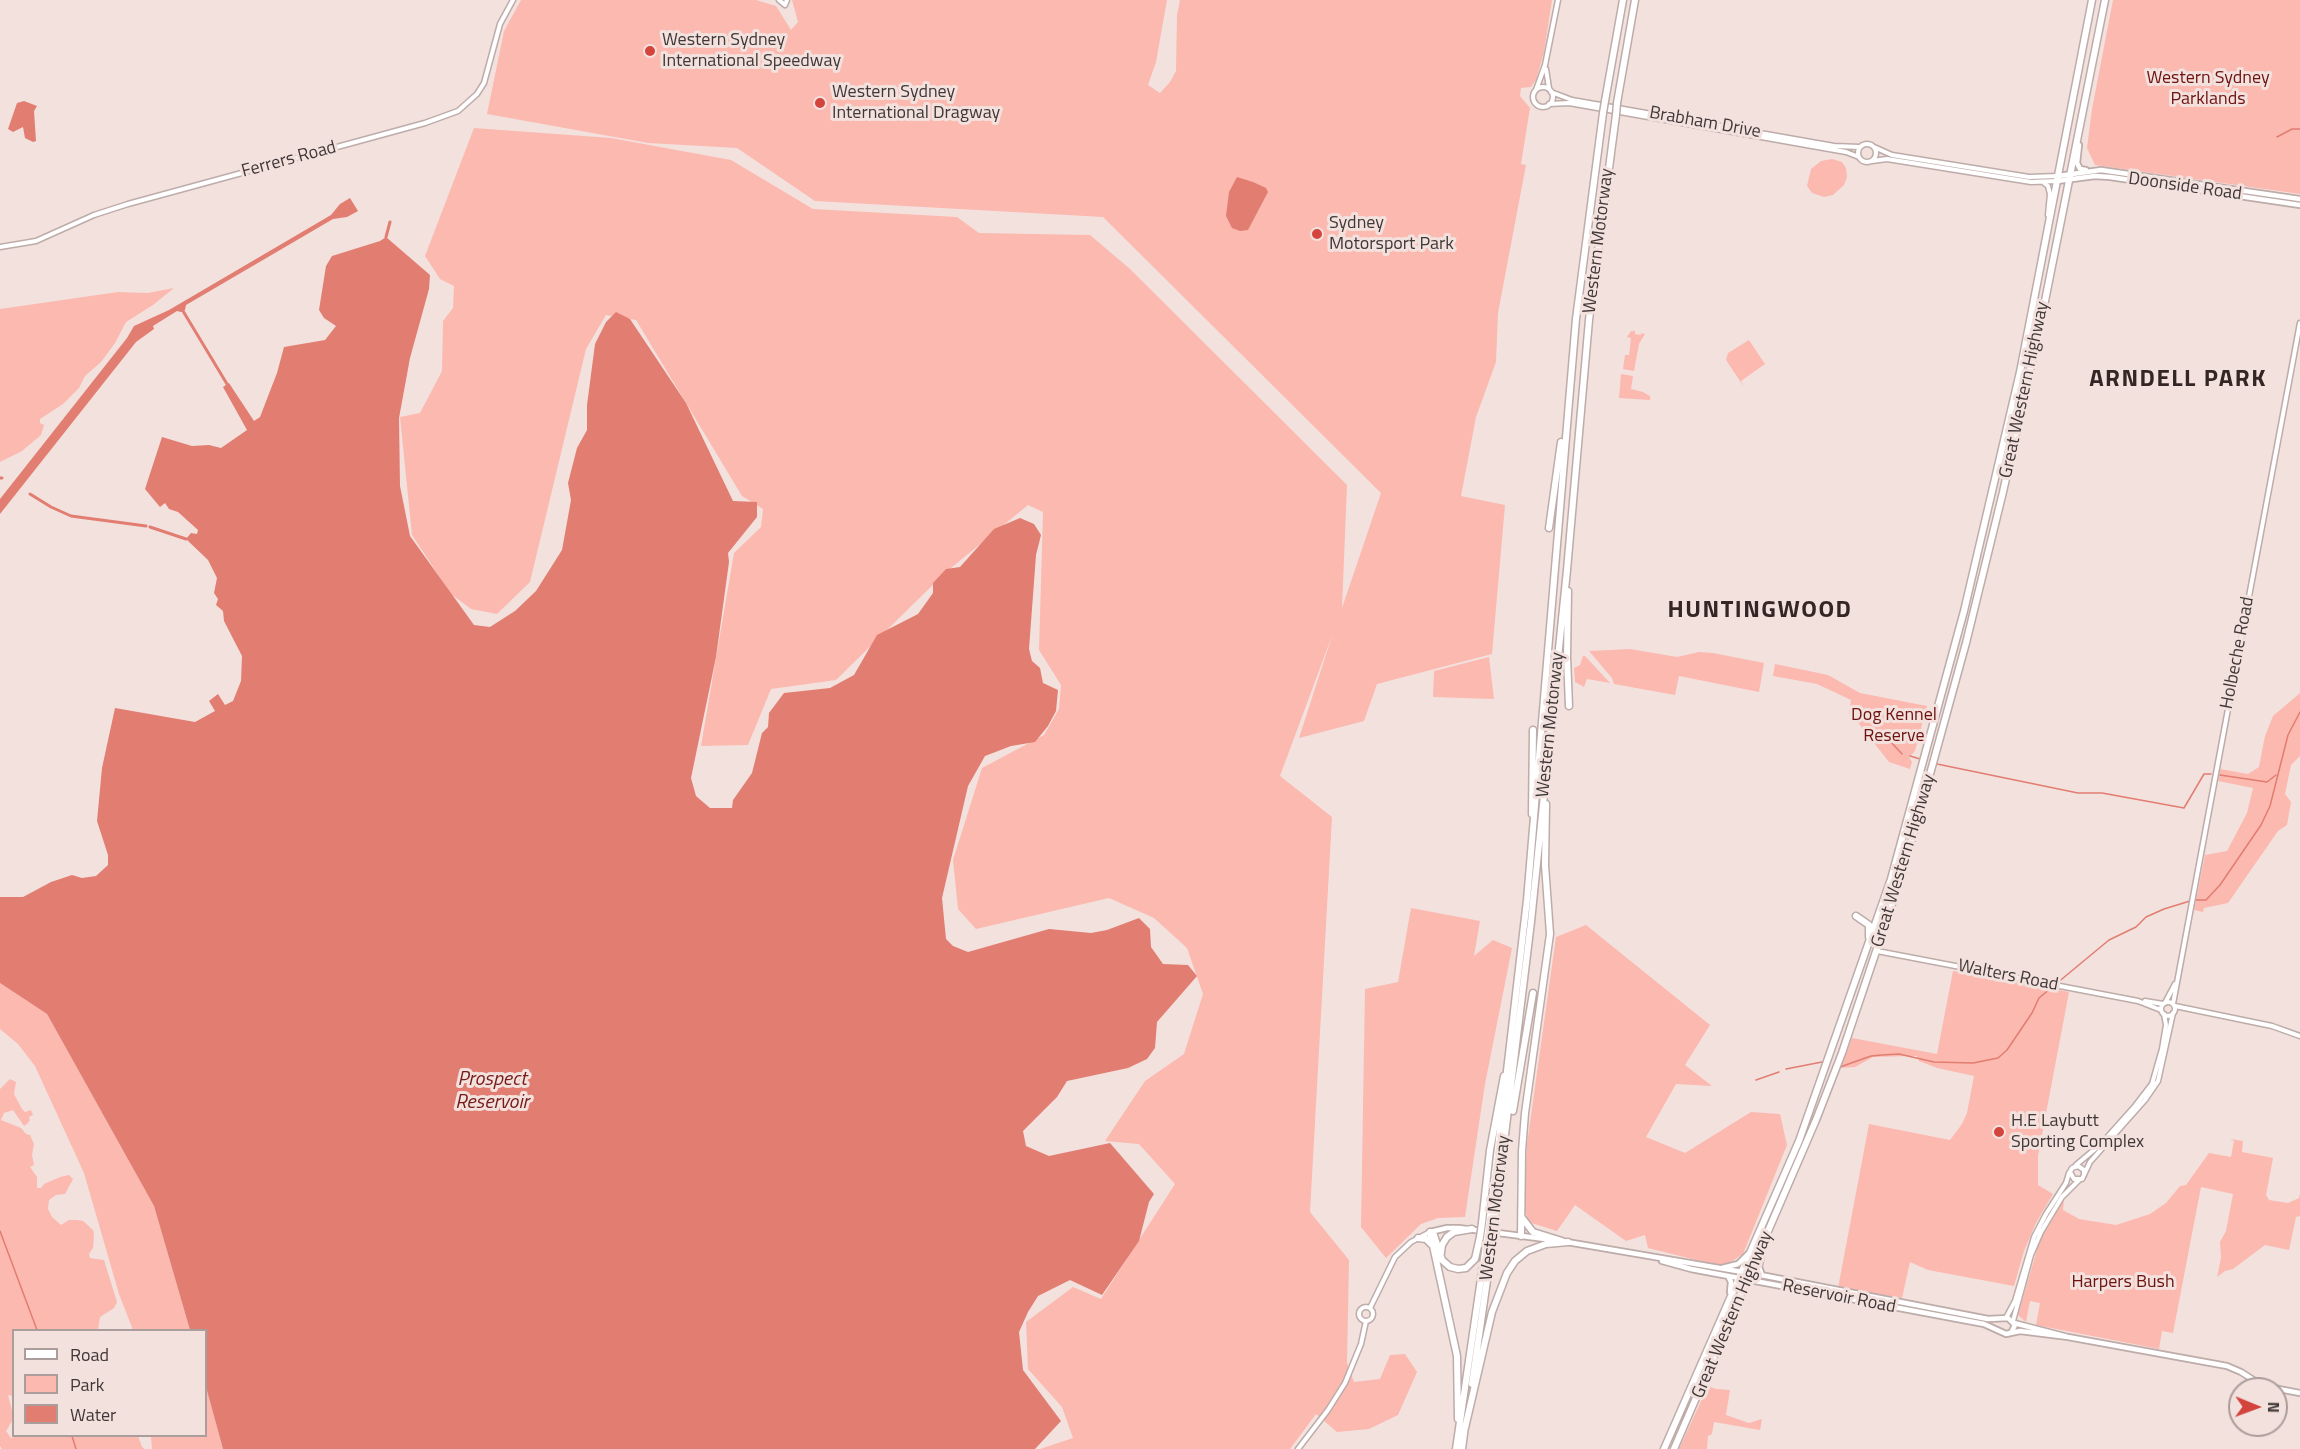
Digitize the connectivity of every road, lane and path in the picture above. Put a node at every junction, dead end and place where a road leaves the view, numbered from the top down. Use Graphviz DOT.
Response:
graph roads {
  1 [pos="513,0"];
  2 [pos="779,0"];
  3 [pos="787,0"];
  4 [pos="1558,0"];
  5 [pos="1623,0"];
  6 [pos="1635,0"];
  7 [pos="2092,0"];
  8 [pos="2105,0"];
  9 [pos="1545,65"];
  10 [pos="1536,90"];
  11 [pos="1551,91"];
  12 [pos="1550,104"];
  13 [pos="2081,118"];
  14 [pos="1860,147"];
  15 [pos="1874,147"];
  16 [pos="1859,157"];
  17 [pos="1872,160"];
  18 [pos="2088,170"];
  19 [pos="2069,176"];
  20 [pos="2057,178"];
  21 [pos="2042,183"];
  22 [pos="2299,199"];
  23 [pos="2300,205"];
  24 [pos="2048,225"];
  25 [pos="0,246"];
  26 [pos="2300,323"];
  27 [pos="1569,397"];
  28 [pos="1549,528"];
  29 [pos="1567,570"];
  30 [pos="1971,583"];
  31 [pos="1981,586"];
  32 [pos="1569,706"];
  33 [pos="1533,730"];
  34 [pos="1547,756"];
  35 [pos="1533,835"];
  36 [pos="1856,916"];
  37 [pos="1877,951"];
  38 [pos="2176,983"];
  39 [pos="1533,993"];
  40 [pos="1850,1000"];
  41 [pos="2139,1001"];
  42 [pos="2164,1003"];
  43 [pos="2174,1005"];
  44 [pos="2190,1011"];
  45 [pos="2162,1012"];
  46 [pos="2174,1012"];
  47 [pos="2300,1036"];
  48 [pos="2076,1166"];
  49 [pos="2070,1172"];
  50 [pos="1501,1173"];
  51 [pos="2084,1175"];
  52 [pos="2080,1180"];
  53 [pos="1521,1210"];
  54 [pos="1488,1224"];
  55 [pos="1472,1229"];
  56 [pos="1431,1232"];
  57 [pos="1521,1236"];
  58 [pos="1418,1238"];
  59 [pos="1487,1238"];
  60 [pos="1766,1238"];
  61 [pos="1568,1242"];
  62 [pos="1432,1246"];
  63 [pos="1752,1248"];
  64 [pos="1642,1256"];
  65 [pos="1444,1262"];
  66 [pos="1720,1269"];
  67 [pos="1728,1276"];
  68 [pos="1741,1276"];
  69 [pos="1764,1276"];
  70 [pos="1749,1277"];
  71 [pos="1729,1301"];
  72 [pos="1370,1308"];
  73 [pos="2004,1319"];
  74 [pos="1366,1321"];
  75 [pos="2014,1322"];
  76 [pos="2001,1331"];
  77 [pos="2011,1333"];
  78 [pos="2068,1337"];
  79 [pos="2300,1393"];
  80 [pos="1465,1428"];
  81 [pos="1458,1435"];
  82 [pos="1298,1449"];
  83 [pos="1456,1449"];
  84 [pos="1462,1449"];
  85 [pos="1664,1449"];
  86 [pos="1674,1449"];
  1 -- 25 [label="street, Ferrers Road"];
  2 -- 3 [label="street"];
  4 -- 9 [label="street"];
  5 -- 27 [label="highway, Western Motorway, bridge"];
  6 -- 29 [label="highway, Western Motorway, bridge"];
  7 -- 20 [label="highway, Great Western Highway"];
  8 -- 13 [label="highway, Great Western Highway"];
  9 -- 10 [label="street"];
  9 -- 11 [label="street"];
  10 -- 11 [label="street"];
  10 -- 12 [label="street"];
  11 -- 12 [label="street"];
  11 -- 14 [label="street, Brabham Drive"];
  12 -- 16 [label="street, Brabham Drive"];
  13 -- 18 [label="main road"];
  13 -- 19 [label="highway, Great Western Highway"];
  14 -- 15 [label="street"];
  14 -- 16 [label="street"];
  15 -- 17 [label="street"];
  15 -- 20 [label="street"];
  16 -- 17 [label="street"];
  17 -- 21 [label="street"];
  18 -- 19 [label="main road, Doonside Road"];
  18 -- 22 [label="main road, Doonside Road"];
  19 -- 20 [label="main road"];
  19 -- 23 [label="main road, Doonside Road"];
  19 -- 31 [label="highway, Great Western Highway"];
  20 -- 21 [label="street"];
  20 -- 24 [label="highway, Great Western Highway"];
  21 -- 24 [label="street"];
  24 -- 30 [label="highway, Great Western Highway"];
  26 -- 38 [label="street, Holbeche Road"];
  27 -- 28 [label="highway"];
  27 -- 35 [label="highway, Western Motorway"];
  29 -- 32 [label="highway"];
  29 -- 34 [label="highway, Western Motorway"];
  30 -- 31 [label="highway"];
  30 -- 40 [label="highway, Great Western Highway"];
  31 -- 37 [label="highway, Great Western Highway"];
  33 -- 35 [label="highway"];
  34 -- 50 [label="highway, Western Motorway"];
  34 -- 53 [label="highway"];
  35 -- 54 [label="highway, Western Motorway"];
  36 -- 40 [label="highway"];
  37 -- 41 [label="street, Walters Road"];
  37 -- 60 [label="highway, Great Western Highway"];
  38 -- 42 [label="street, Holbeche Road"];
  38 -- 43 [label="street, Holbeche Road"];
  39 -- 50 [label="highway"];
  40 -- 63 [label="highway, Great Western Highway"];
  41 -- 42 [label="street, Walters Road"];
  41 -- 45 [label="street, Walters Road"];
  42 -- 43 [label="street, Walters Road"];
  42 -- 45 [label="street, Holbeche Road"];
  43 -- 44 [label="street"];
  43 -- 46 [label="street, Holbeche Road"];
  44 -- 46 [label="street"];
  44 -- 47 [label="street"];
  45 -- 46 [label="street"];
  45 -- 48 [label="street"];
  46 -- 51 [label="street"];
  48 -- 49 [label="street"];
  48 -- 51 [label="street"];
  49 -- 52 [label="street"];
  49 -- 73 [label="street"];
  50 -- 54 [label="highway, Western Motorway"];
  51 -- 52 [label="street"];
  52 -- 75 [label="street"];
  53 -- 57 [label="highway"];
  53 -- 61 [label="highway"];
  54 -- 59 [label="highway, Western Motorway, bridge"];
  54 -- 59 [label="highway, bridge"];
  55 -- 56 [label="main road, Reservoir Road"];
  55 -- 57 [label="main road, Reservoir Road"];
  55 -- 65 [label="highway"];
  56 -- 58 [label="street, Reservoir Road"];
  56 -- 62 [label="highway"];
  56 -- 65 [label="highway"];
  57 -- 61 [label="main road, Reservoir Road"];
  58 -- 62 [label="highway"];
  58 -- 72 [label="street, Reservoir Road"];
  59 -- 65 [label="highway"];
  59 -- 80 [label="highway, Western Motorway"];
  59 -- 81 [label="highway, Western Motorway"];
  60 -- 69 [label="main road"];
  60 -- 70 [label="highway, Great Western Highway"];
  61 -- 64 [label="main road, Reservoir Road"];
  61 -- 80 [label="highway"];
  62 -- 81 [label="highway"];
  63 -- 66 [label="main road"];
  63 -- 68 [label="highway, Great Western Highway"];
  64 -- 66 [label="main road, Reservoir Road"];
  64 -- 67 [label="main road, Reservoir Road"];
  66 -- 68 [label="main road, Reservoir Road"];
  67 -- 68 [label="main road, Reservoir Road"];
  67 -- 71 [label="main road"];
  68 -- 70 [label="main road, Reservoir Road"];
  68 -- 71 [label="highway, Great Western Highway"];
  69 -- 70 [label="main road, Reservoir Road"];
  69 -- 73 [label="main road, Reservoir Road"];
  70 -- 76 [label="main road, Reservoir Road"];
  70 -- 86 [label="highway, Great Western Highway"];
  71 -- 85 [label="highway, Great Western Highway"];
  72 -- 74 [label="street"];
  72 -- 74 [label="street"];
  73 -- 75 [label="main road"];
  73 -- 76 [label="main road"];
  74 -- 82 [label="street"];
  75 -- 77 [label="main road"];
  75 -- 78 [label="main road"];
  76 -- 77 [label="main road"];
  77 -- 78 [label="main road"];
  78 -- 79 [label="main road"];
  80 -- 84 [label="highway, Western Motorway"];
  81 -- 83 [label="highway, Western Motorway"];
}
